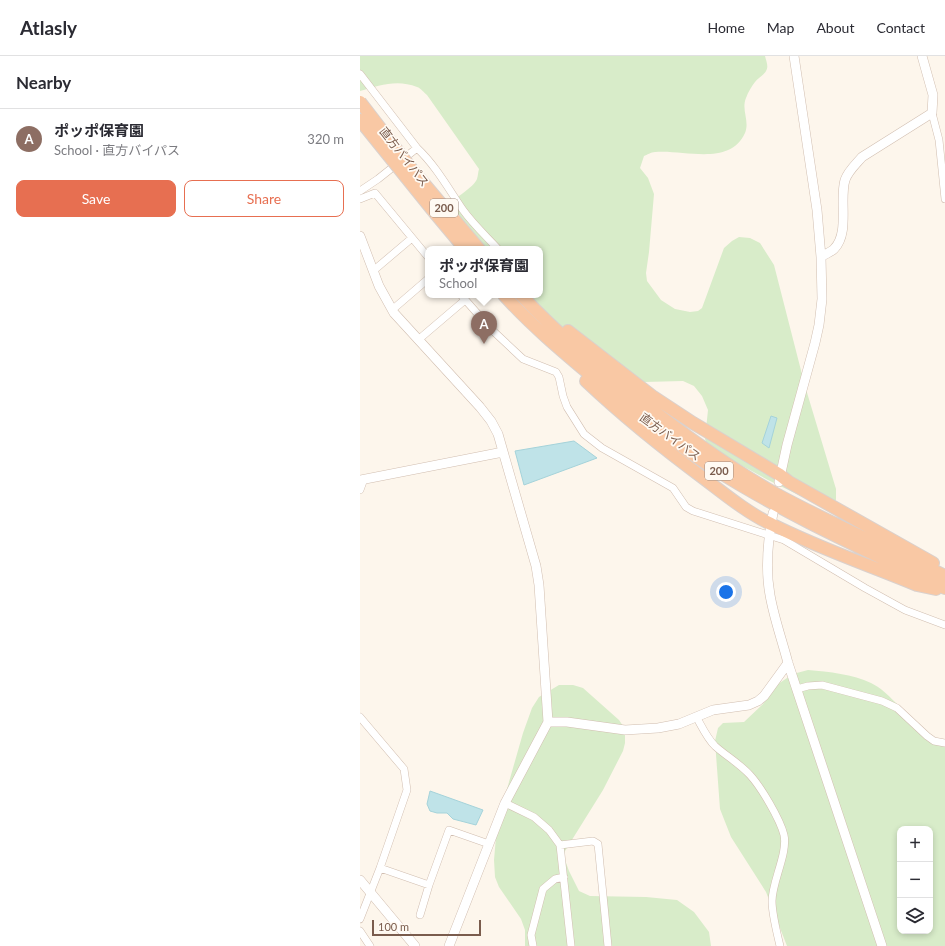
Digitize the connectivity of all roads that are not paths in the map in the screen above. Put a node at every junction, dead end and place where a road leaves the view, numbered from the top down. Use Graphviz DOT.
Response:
graph roads {
  1 [pos="794,56"];
  2 [pos="922,56"];
  3 [pos="360,74"];
  4 [pos="360,102"];
  5 [pos="932,114"];
  6 [pos="360,120"];
  7 [pos="417,148"];
  8 [pos="408,172"];
  9 [pos="360,191"];
  10 [pos="360,199"];
  11 [pos="945,199"];
  12 [pos="360,236"];
  13 [pos="412,238"];
  14 [pos="463,246"];
  15 [pos="476,246"];
  16 [pos="495,246"];
  17 [pos="425,253"];
  18 [pos="821,257"];
  19 [pos="373,271"];
  20 [pos="425,282"];
  21 [pos="462,298"];
  22 [pos="464,298"];
  23 [pos="507,298"];
  24 [pos="524,298"];
  25 [pos="532,307"];
  26 [pos="392,310"];
  27 [pos="520,313"];
  28 [pos="418,340"];
  29 [pos="503,452"];
  30 [pos="362,479"];
  31 [pos="780,479"];
  32 [pos="360,490"];
  33 [pos="771,524"];
  34 [pos="945,572"];
  35 [pos="945,576"];
  36 [pos="945,589"];
  37 [pos="945,625"];
  38 [pos="788,663"];
  39 [pos="797,690"];
  40 [pos="360,717"];
  41 [pos="697,718"];
  42 [pos="548,722"];
  43 [pos="945,744"];
  44 [pos="505,802"];
  45 [pos="489,844"];
  46 [pos="560,845"];
  47 [pos="380,868"];
  48 [pos="564,877"];
  49 [pos="360,880"];
  50 [pos="429,885"];
  51 [pos="370,892"];
  52 [pos="420,915"];
  53 [pos="360,919"];
  54 [pos="360,931"];
  55 [pos="370,946"];
  56 [pos="415,946"];
  57 [pos="449,946"];
  58 [pos="533,946"];
  59 [pos="571,946"];
  60 [pos="608,946"];
  61 [pos="780,946"];
  62 [pos="882,946"];
  1 -- 18 [label="street"];
  2 -- 5 [label="street"];
  3 -- 7 [label="street"];
  4 -- 8 [label="highway, 直方バイパス / 200, bridge"];
  5 -- 11 [label="street"];
  5 -- 18 [label="street"];
  6 -- 8 [label="highway, 直方バイパス / 200, bridge"];
  7 -- 9 [label="street"];
  7 -- 16 [label="street"];
  8 -- 14 [label="highway, 直方バイパス / 200"];
  8 -- 15 [label="highway, 直方バイパス / 200"];
  10 -- 13 [label="street"];
  12 -- 19 [label="street"];
  13 -- 17 [label="street"];
  13 -- 19 [label="street"];
  18 -- 31 [label="street"];
  19 -- 26 [label="street"];
  20 -- 26 [label="street"];
  21 -- 28 [label="street"];
  22 -- 33 [label="street"];
  23 -- 27 [label="highway, 直方バイパス / 200"];
  24 -- 25 [label="highway, 直方バイパス / 200"];
  25 -- 31 [label="highway"];
  25 -- 35 [label="highway, 直方バイパス / 200"];
  26 -- 28 [label="street"];
  27 -- 33 [label="highway"];
  27 -- 36 [label="highway, 直方バイパス / 200"];
  28 -- 29 [label="street"];
  29 -- 30 [label="street"];
  29 -- 42 [label="street"];
  30 -- 32 [label="street"];
  31 -- 34 [label="highway"];
  33 -- 36 [label="highway"];
  33 -- 37 [label="street"];
  33 -- 38 [label="street"];
  38 -- 39 [label="street"];
  38 -- 41 [label="street"];
  39 -- 43 [label="street"];
  39 -- 62 [label="street"];
  40 -- 47 [label="street"];
  41 -- 42 [label="street"];
  41 -- 61 [label="street"];
  42 -- 44 [label="street"];
  44 -- 45 [label="street"];
  44 -- 46 [label="street"];
  45 -- 50 [label="street"];
  45 -- 57 [label="street"];
  46 -- 48 [label="street"];
  46 -- 60 [label="street"];
  47 -- 50 [label="street"];
  47 -- 51 [label="street"];
  48 -- 58 [label="street"];
  48 -- 59 [label="street"];
  49 -- 51 [label="street"];
  50 -- 52 [label="street"];
  51 -- 53 [label="street"];
  51 -- 56 [label="street"];
  54 -- 55 [label="street"];
}
